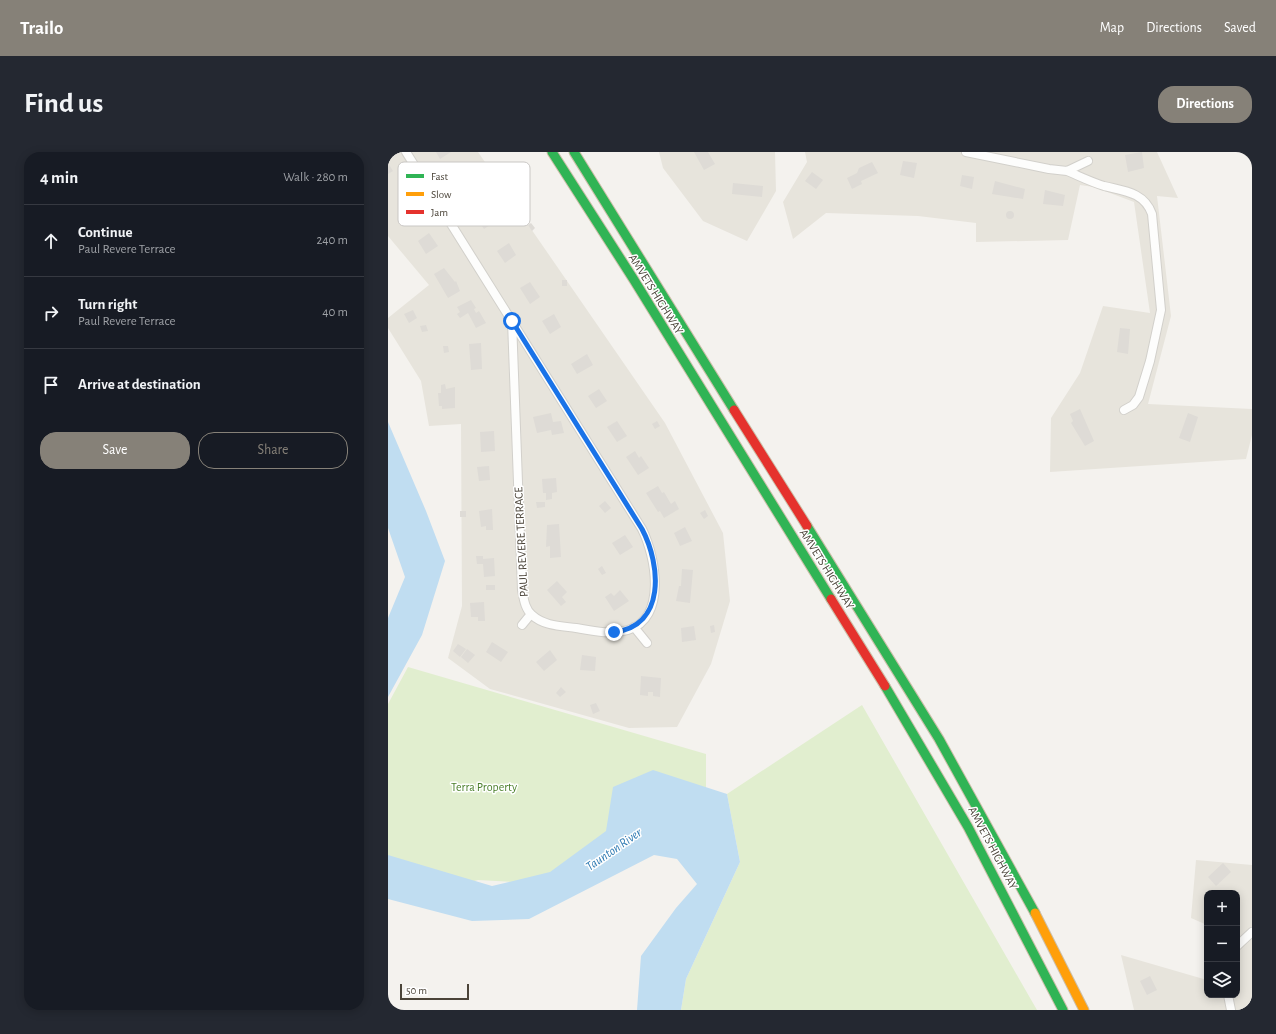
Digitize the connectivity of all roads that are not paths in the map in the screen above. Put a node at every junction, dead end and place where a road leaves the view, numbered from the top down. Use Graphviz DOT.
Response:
graph roads {
  1 [pos="406,152"];
  2 [pos="552,152"];
  3 [pos="574,152"];
  4 [pos="966,152"];
  5 [pos="996,155"];
  6 [pos="1088,161"];
  7 [pos="412,162"];
  8 [pos="1067,171"];
  9 [pos="452,226"];
  10 [pos="512,321"];
  11 [pos="1124,410"];
  12 [pos="531,614"];
  13 [pos="522,625"];
  14 [pos="634,627"];
  15 [pos="647,643"];
  16 [pos="1252,932"];
  17 [pos="1240,943"];
  18 [pos="1229,998"];
  19 [pos="1063,1010"];
  20 [pos="1084,1010"];
  21 [pos="1231,1010"];
  1 -- 7 [label="street, PAUL REVERE TERRACE"];
  2 -- 19 [label="highway, AMVETS HIGHWAY"];
  3 -- 20 [label="highway, AMVETS HIGHWAY"];
  4 -- 5 [label="street"];
  5 -- 8 [label="street"];
  6 -- 8 [label="street"];
  8 -- 11 [label="street"];
  9 -- 10 [label="street, PAUL REVERE TERRACE"];
  10 -- 12 [label="street, PAUL REVERE TERRACE"];
  10 -- 14 [label="street, PAUL REVERE TERRACE"];
  12 -- 13 [label="street"];
  12 -- 14 [label="street, PAUL REVERE TERRACE"];
  14 -- 15 [label="street"];
  16 -- 17 [label="street"];
  18 -- 21 [label="street"];
}
